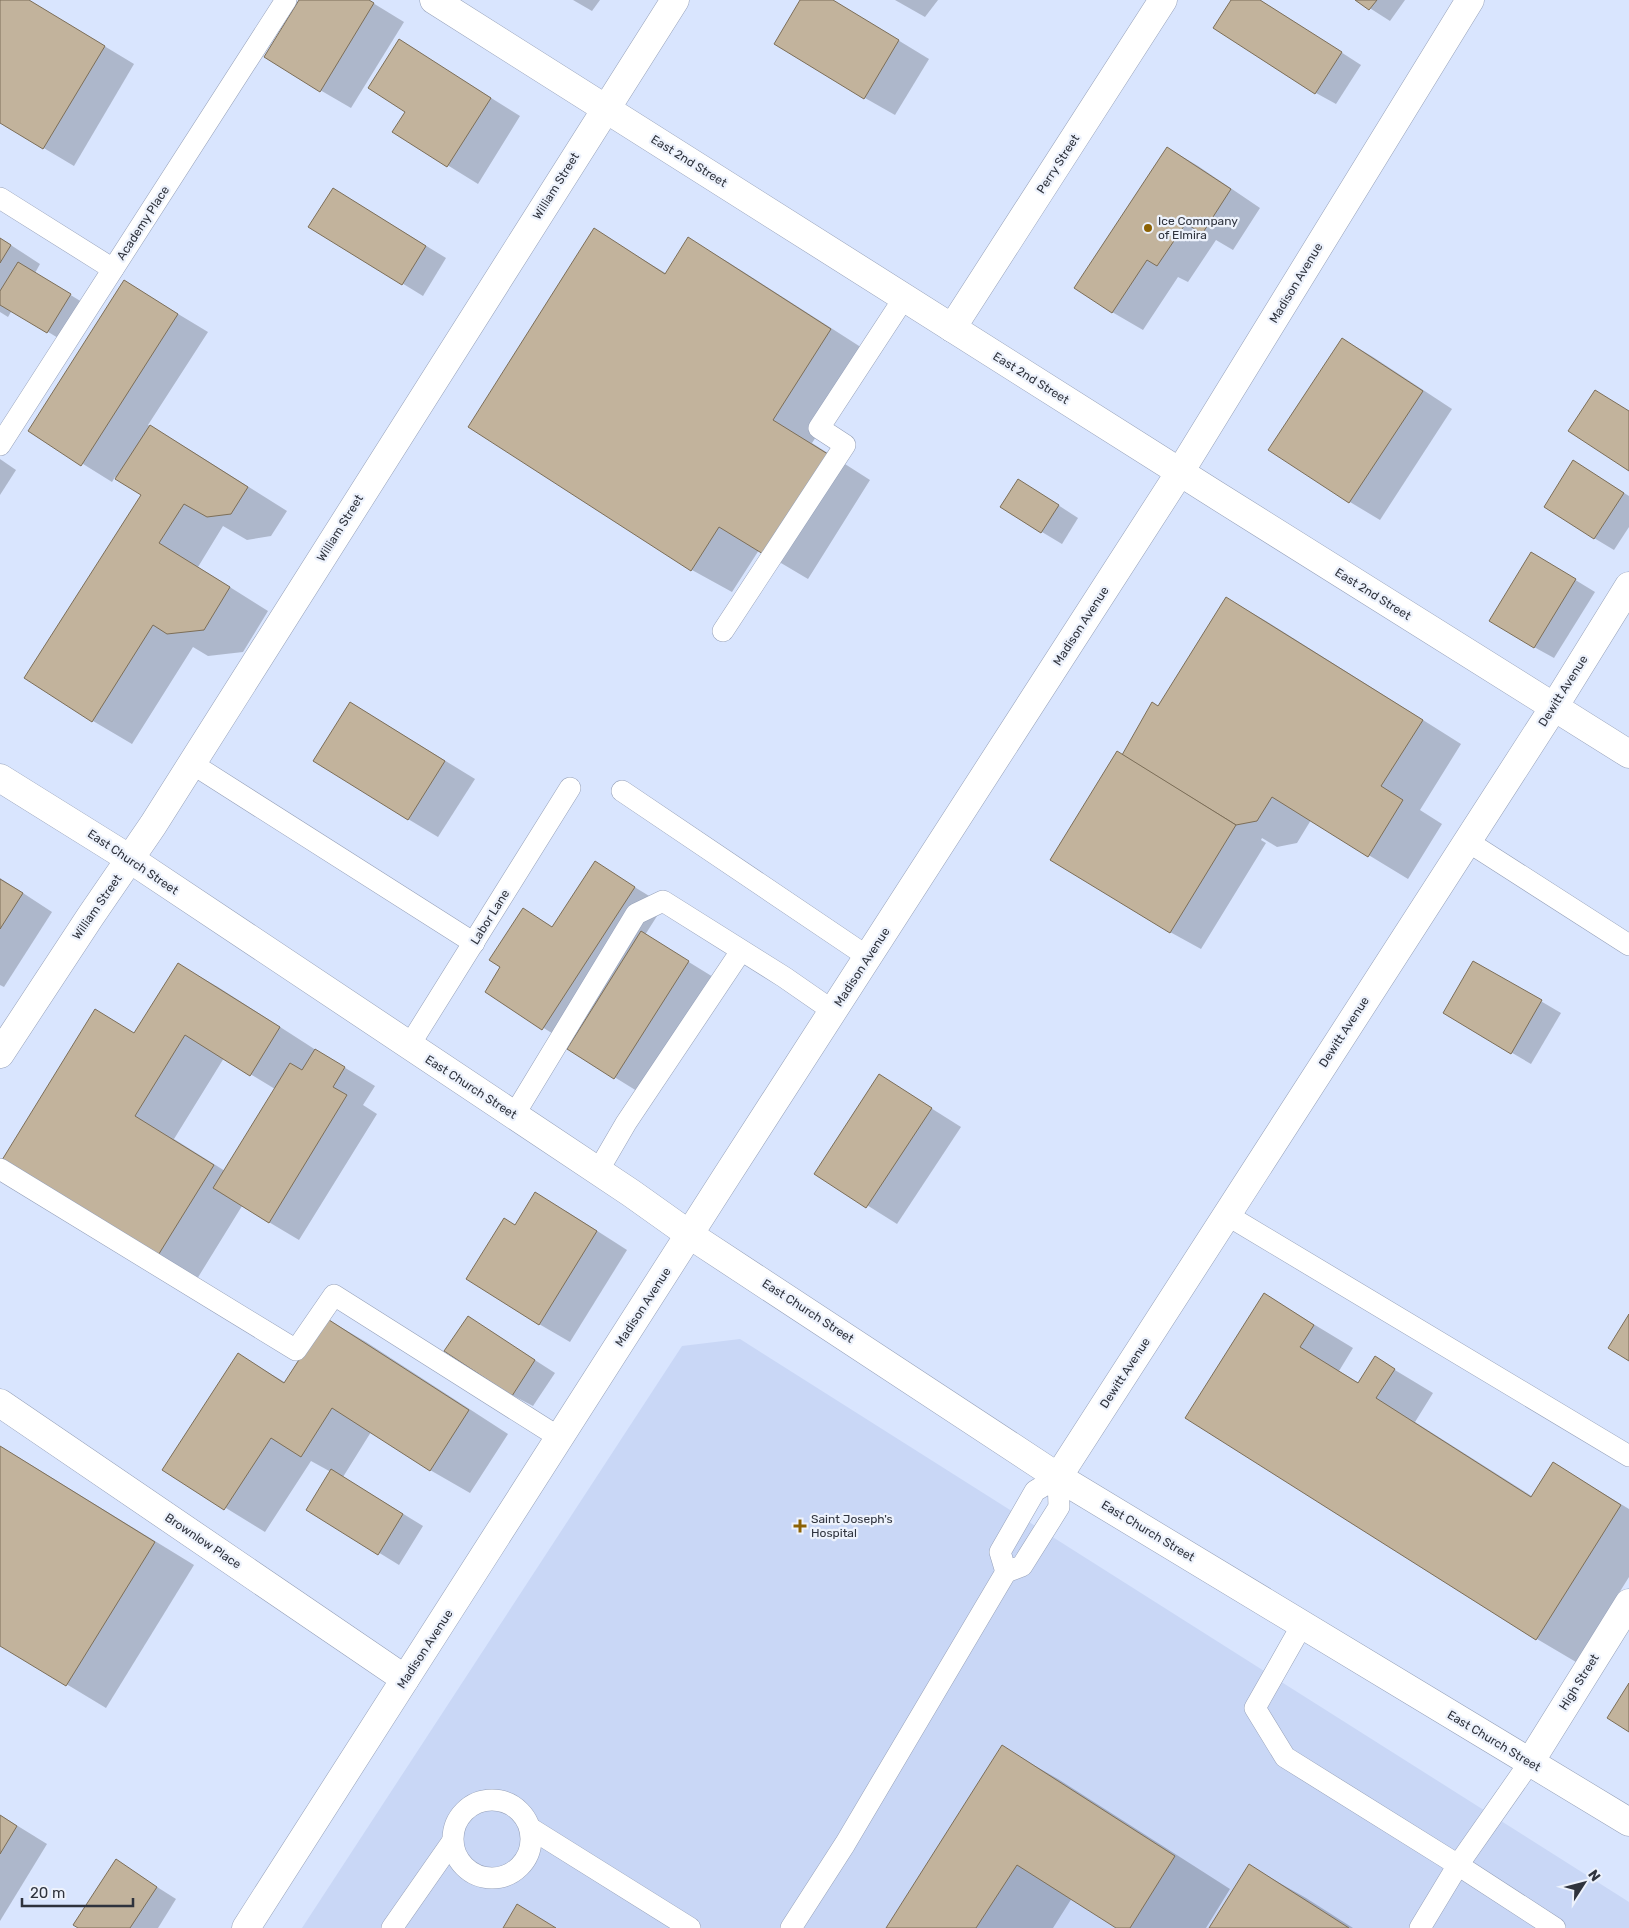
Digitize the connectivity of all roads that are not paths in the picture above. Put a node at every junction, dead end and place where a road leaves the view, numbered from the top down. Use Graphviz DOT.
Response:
graph roads {
  1 [pos="286,0"];
  2 [pos="434,0"];
  3 [pos="675,0"];
  4 [pos="1163,0"];
  5 [pos="1470,0"];
  6 [pos="606,108"];
  7 [pos="0,198"];
  8 [pos="113,269"];
  9 [pos="904,298"];
  10 [pos="952,328"];
  11 [pos="0,446"];
  12 [pos="1180,472"];
  13 [pos="1629,586"];
  14 [pos="723,630"];
  15 [pos="1554,707"];
  16 [pos="1629,754"];
  17 [pos="191,763"];
  18 [pos="0,778"];
  19 [pos="570,788"];
  20 [pos="622,791"];
  21 [pos="1467,841"];
  22 [pos="130,859"];
  23 [pos="474,943"];
  24 [pos="1629,945"];
  25 [pos="741,951"];
  26 [pos="868,957"];
  27 [pos="834,1011"];
  28 [pos="409,1046"];
  29 [pos="0,1054"];
  30 [pos="514,1115"];
  31 [pos="0,1169"];
  32 [pos="598,1171"];
  33 [pos="1227,1215"];
  34 [pos="690,1234"];
  35 [pos="0,1403"];
  36 [pos="560,1438"];
  37 [pos="1629,1456"];
  38 [pos="1058,1477"];
  39 [pos="1006,1572"];
  40 [pos="1629,1603"];
  41 [pos="1302,1625"];
  42 [pos="405,1679"];
  43 [pos="1530,1762"];
  44 [pos="1629,1822"];
  45 [pos="530,1828"];
  46 [pos="452,1842"];
  47 [pos="1458,1864"];
  48 [pos="246,1928"];
  49 [pos="392,1928"];
  50 [pos="690,1928"];
  51 [pos="791,1928"];
  52 [pos="1420,1928"];
  53 [pos="1555,1928"];
  1 -- 8 [label="lane, Academy Place"];
  2 -- 6 [label="street, East 2nd Street"];
  3 -- 6 [label="street, William Street"];
  4 -- 10 [label="street, Perry Street"];
  5 -- 12 [label="street, Madison Avenue"];
  6 -- 9 [label="street, East 2nd Street"];
  6 -- 17 [label="street, William Street"];
  7 -- 8 [label="lane"];
  8 -- 11 [label="lane, Academy Place"];
  9 -- 10 [label="street, East 2nd Street"];
  9 -- 14 [label="lane"];
  10 -- 12 [label="street, East 2nd Street"];
  12 -- 15 [label="street, East 2nd Street"];
  12 -- 26 [label="street, Madison Avenue"];
  13 -- 15 [label="street, Dewitt Avenue"];
  15 -- 16 [label="street, East 2nd Street"];
  15 -- 21 [label="street, Dewitt Avenue"];
  17 -- 22 [label="street, William Street"];
  17 -- 23 [label="lane"];
  18 -- 22 [label="street, East Church Street"];
  19 -- 23 [label="lane, Labor Lane"];
  20 -- 26 [label="lane"];
  21 -- 24 [label="lane"];
  21 -- 33 [label="street, Dewitt Avenue"];
  22 -- 28 [label="street, East Church Street"];
  22 -- 29 [label="street, William Street"];
  23 -- 28 [label="lane, Labor Lane"];
  25 -- 27 [label="lane"];
  25 -- 30 [label="lane"];
  25 -- 32 [label="lane"];
  26 -- 27 [label="street, Madison Avenue"];
  27 -- 34 [label="street, Madison Avenue"];
  28 -- 30 [label="street, East Church Street"];
  30 -- 32 [label="street, East Church Street"];
  31 -- 36 [label="lane"];
  32 -- 34 [label="street, East Church Street"];
  33 -- 37 [label="lane"];
  33 -- 38 [label="street, Dewitt Avenue"];
  34 -- 36 [label="street, Madison Avenue"];
  34 -- 38 [label="street, East Church Street"];
  35 -- 42 [label="street, Brownlow Place"];
  36 -- 42 [label="street, Madison Avenue"];
  38 -- 39 [label="lane"];
  38 -- 39 [label="lane"];
  38 -- 41 [label="street, East Church Street"];
  39 -- 51 [label="lane"];
  40 -- 43 [label="street, High Street"];
  41 -- 43 [label="street, East Church Street"];
  41 -- 47 [label="lane"];
  42 -- 48 [label="street, Madison Avenue"];
  43 -- 44 [label="street, East Church Street"];
  43 -- 47 [label="lane"];
  45 -- 46 [label="lane"];
  45 -- 46 [label="lane"];
  45 -- 50 [label="lane"];
  46 -- 49 [label="lane"];
  47 -- 52 [label="lane"];
  47 -- 53 [label="lane"];
}
